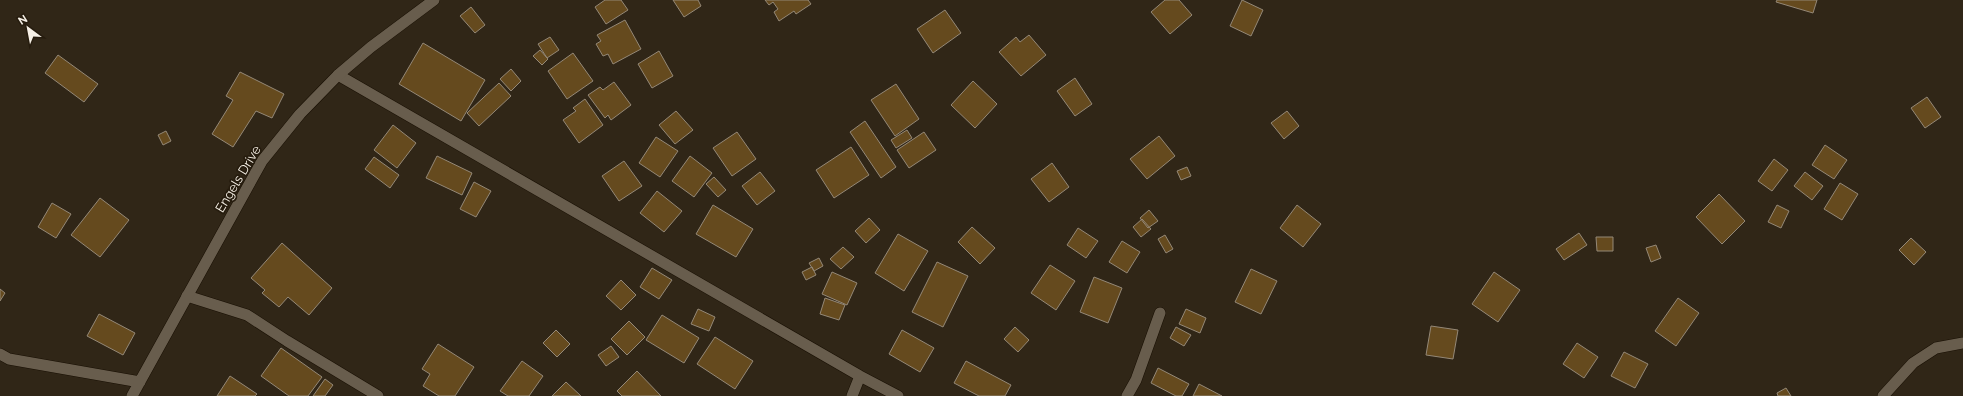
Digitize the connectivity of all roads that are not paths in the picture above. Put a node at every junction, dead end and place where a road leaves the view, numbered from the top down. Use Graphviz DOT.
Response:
graph roads {
  1 [pos="434,0"];
  2 [pos="338,75"];
  3 [pos="188,296"];
  4 [pos="1160,313"];
  5 [pos="1963,343"];
  6 [pos="0,354"];
  7 [pos="860,376"];
  8 [pos="140,382"];
  9 [pos="132,396"];
  10 [pos="378,396"];
  11 [pos="852,396"];
  12 [pos="898,396"];
  13 [pos="1127,396"];
  14 [pos="1884,396"];
  1 -- 2 [label="street, Engels Drive"];
  2 -- 3 [label="street, Engels Drive"];
  2 -- 7 [label="street"];
  3 -- 8 [label="street, Engels Drive"];
  3 -- 10 [label="street"];
  4 -- 13 [label="street"];
  5 -- 14 [label="street"];
  6 -- 8 [label="street"];
  7 -- 11 [label="street"];
  7 -- 12 [label="street"];
  8 -- 9 [label="street, Engels Drive"];
}
